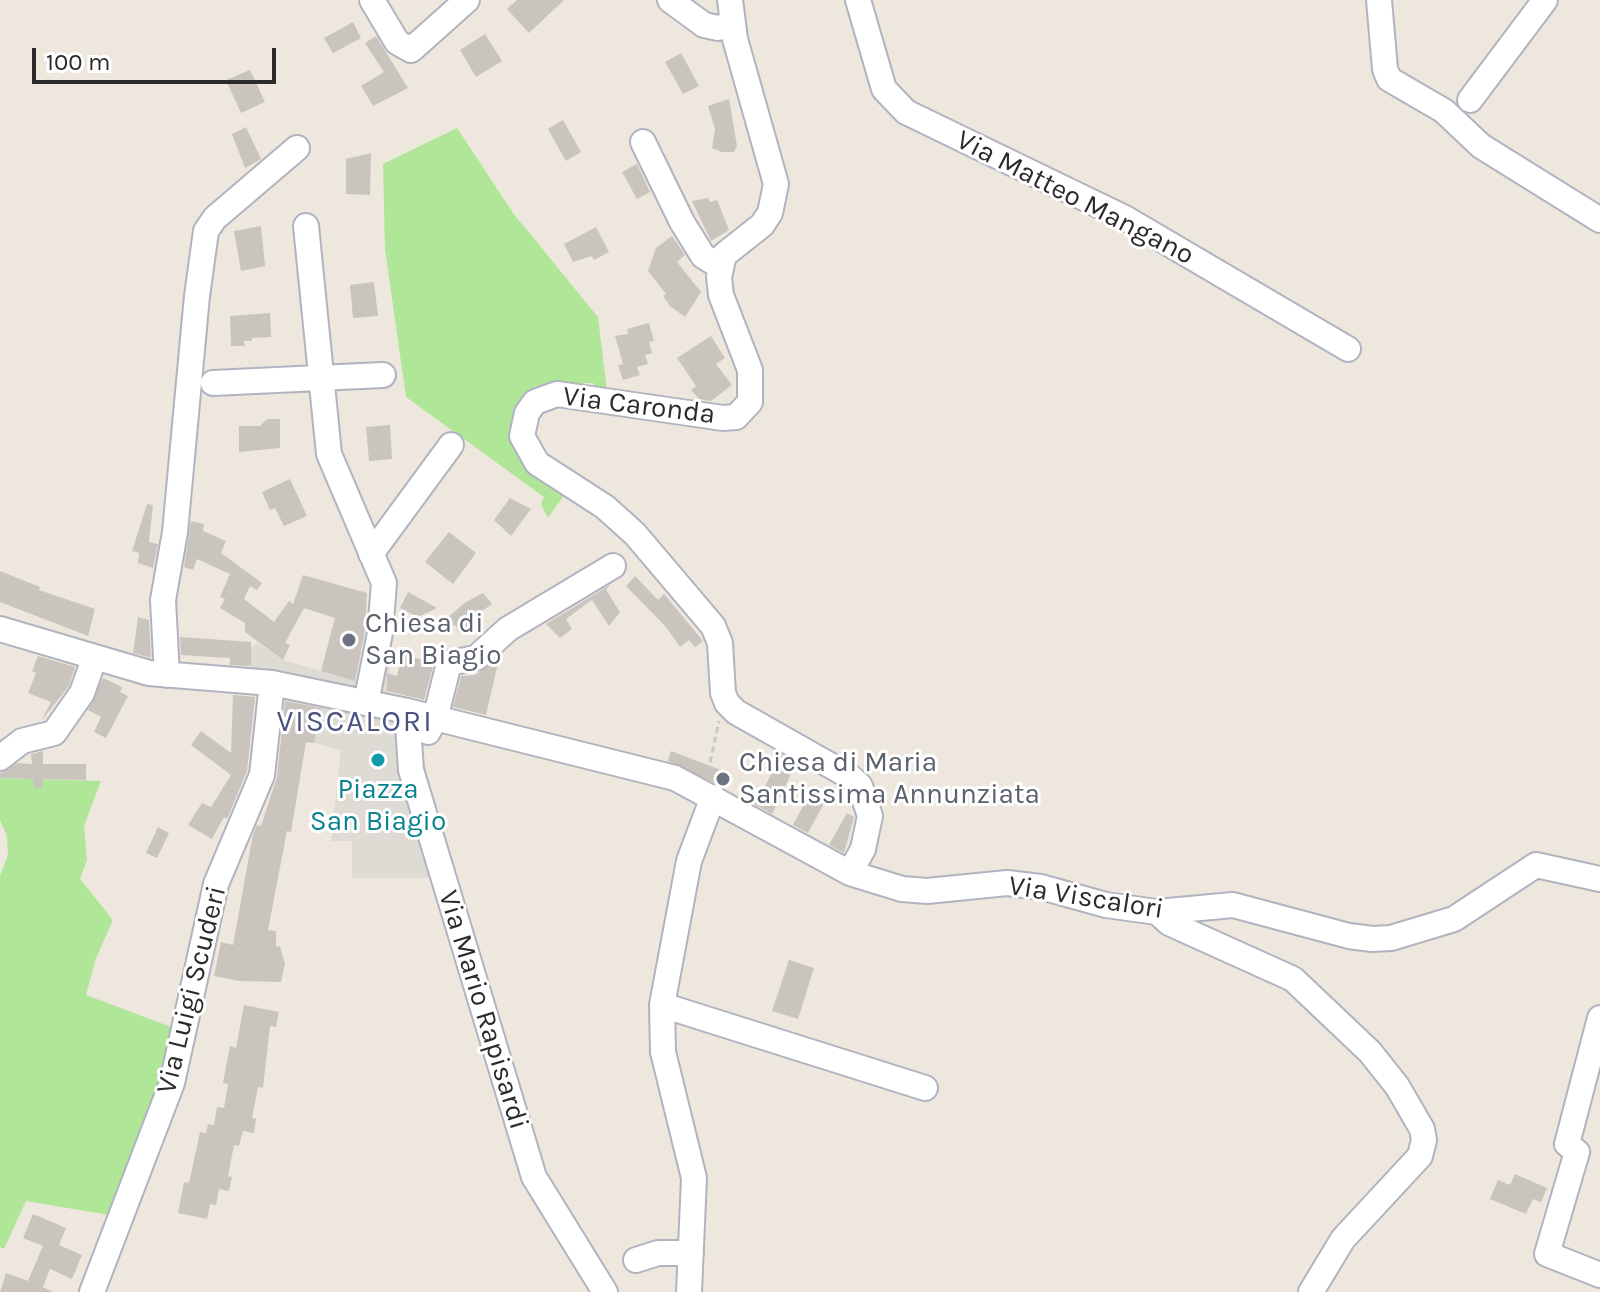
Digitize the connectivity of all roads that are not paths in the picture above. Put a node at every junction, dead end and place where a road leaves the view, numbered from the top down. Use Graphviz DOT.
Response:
graph roads {
  1 [pos="372,0"];
  2 [pos="467,0"];
  3 [pos="670,0"];
  4 [pos="858,0"];
  5 [pos="1379,0"];
  6 [pos="1545,0"];
  7 [pos="731,12"];
  8 [pos="1470,100"];
  9 [pos="643,142"];
  10 [pos="297,148"];
  11 [pos="1600,220"];
  12 [pos="306,226"];
  13 [pos="721,267"];
  14 [pos="1348,349"];
  15 [pos="383,375"];
  16 [pos="322,378"];
  17 [pos="213,383"];
  18 [pos="451,445"];
  19 [pos="371,554"];
  20 [pos="613,566"];
  21 [pos="0,629"];
  22 [pos="94,659"];
  23 [pos="167,675"];
  24 [pos="272,683"];
  25 [pos="366,703"];
  26 [pos="407,711"];
  27 [pos="435,719"];
  28 [pos="0,758"];
  29 [pos="411,770"];
  30 [pos="708,794"];
  31 [pos="850,873"];
  32 [pos="1600,879"];
  33 [pos="1157,912"];
  34 [pos="662,1005"];
  35 [pos="1600,1018"];
  36 [pos="925,1088"];
  37 [pos="691,1253"];
  38 [pos="636,1260"];
  39 [pos="1600,1275"];
  40 [pos="92,1292"];
  41 [pos="605,1292"];
  42 [pos="689,1292"];
  43 [pos="1311,1292"];
  1 -- 2 [label="street"];
  3 -- 7 [label="street"];
  4 -- 14 [label="street, Via Matteo Mangano"];
  5 -- 11 [label="street"];
  6 -- 8 [label="street"];
  7 -- 13 [label="street"];
  9 -- 13 [label="street"];
  10 -- 23 [label="street"];
  12 -- 16 [label="street"];
  13 -- 31 [label="street, Via Caronda"];
  15 -- 16 [label="street"];
  16 -- 17 [label="street"];
  16 -- 19 [label="street"];
  18 -- 19 [label="street"];
  19 -- 25 [label="street"];
  20 -- 27 [label="street"];
  21 -- 22 [label="street, Via Viscalori"];
  22 -- 23 [label="street, Via Viscalori"];
  22 -- 28 [label="street"];
  23 -- 24 [label="street, Via Viscalori"];
  24 -- 25 [label="street, Via Viscalori"];
  24 -- 40 [label="street, Via Luigi Scuderi"];
  25 -- 26 [label="street, Via Viscalori"];
  26 -- 27 [label="street, Via Viscalori"];
  26 -- 29 [label="street, Via Mario Rapisardi"];
  27 -- 29 [label="street"];
  27 -- 30 [label="street, Via Viscalori"];
  29 -- 41 [label="street, Via Mario Rapisardi"];
  30 -- 31 [label="street, Via Viscalori"];
  30 -- 34 [label="street"];
  31 -- 33 [label="street, Via Viscalori"];
  32 -- 33 [label="street, Via Viscalori"];
  33 -- 43 [label="street"];
  34 -- 36 [label="street"];
  34 -- 37 [label="street"];
  35 -- 39 [label="street"];
  37 -- 38 [label="street"];
  37 -- 42 [label="street"];
}
